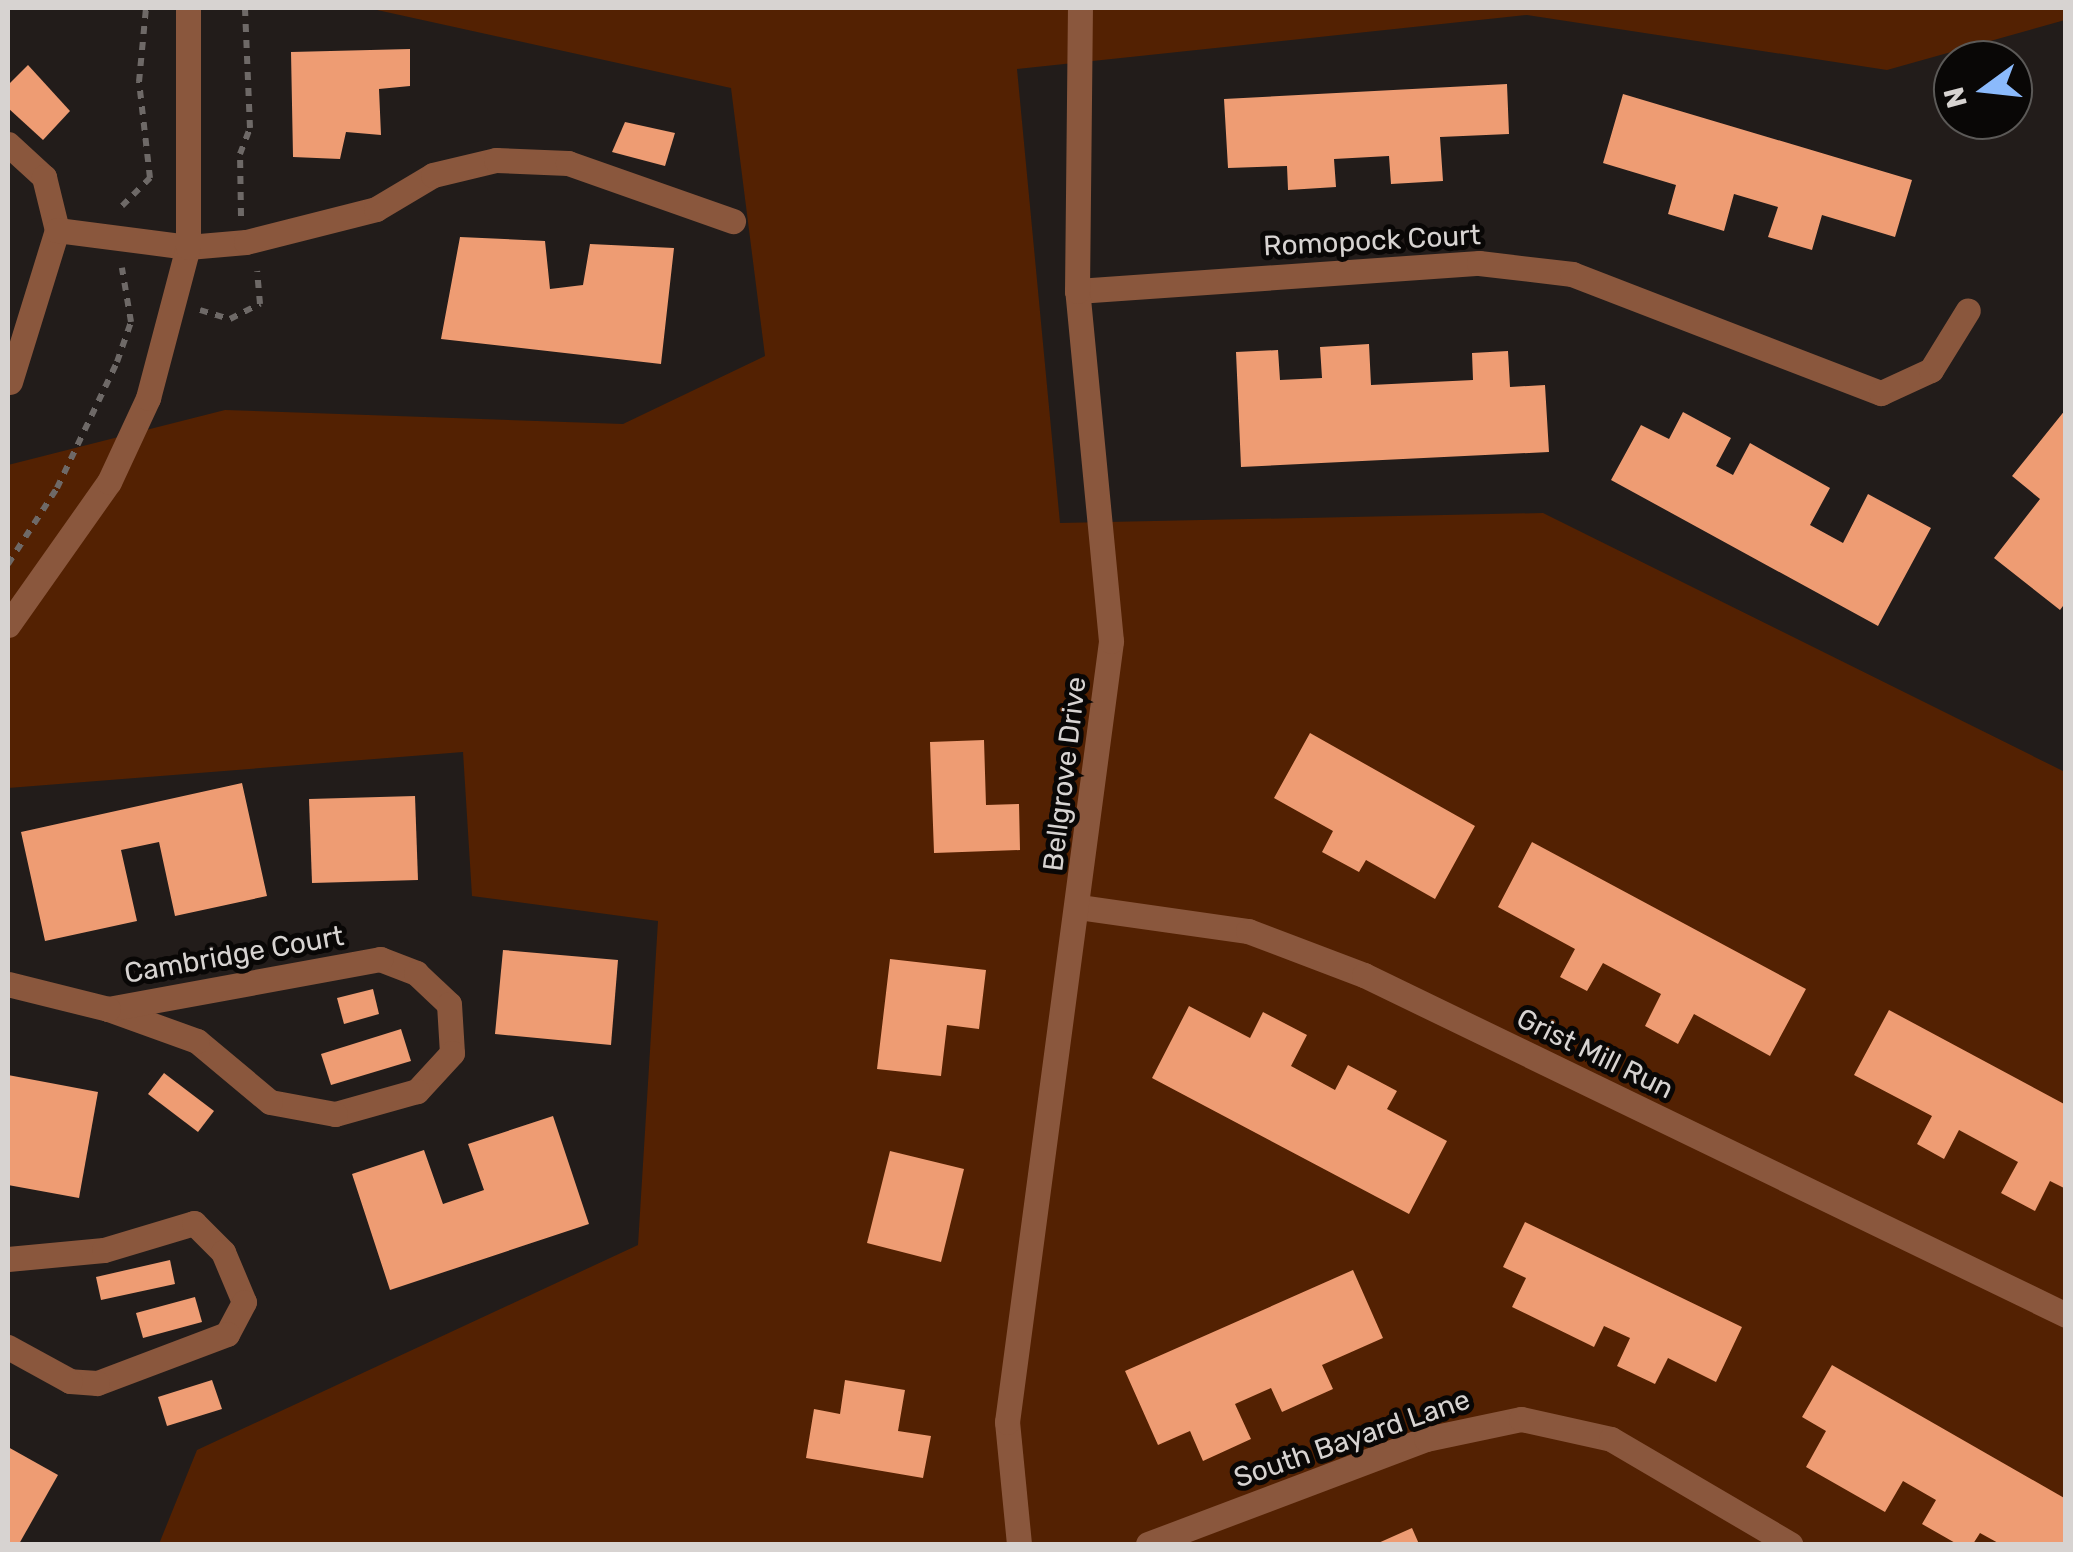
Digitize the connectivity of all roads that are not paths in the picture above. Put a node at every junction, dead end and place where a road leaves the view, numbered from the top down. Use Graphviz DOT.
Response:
graph roads {
  1 [pos="188,8"];
  2 [pos="1080,8"];
  3 [pos="8,144"];
  4 [pos="732,220"];
  5 [pos="56,230"];
  6 [pos="188,246"];
  7 [pos="1077,291"];
  8 [pos="1968,310"];
  9 [pos="10,382"];
  10 [pos="8,625"];
  11 [pos="1079,907"];
  12 [pos="8,984"];
  13 [pos="108,1009"];
  14 [pos="8,1259"];
  15 [pos="2066,1316"];
  16 [pos="8,1347"];
  17 [pos="1019,1544"];
  18 [pos="1148,1544"];
  19 [pos="1790,1544"];
  1 -- 6 [label="street"];
  2 -- 7 [label="street, Bellgrove Drive"];
  3 -- 5 [label="street"];
  4 -- 6 [label="street"];
  5 -- 6 [label="street"];
  5 -- 9 [label="street"];
  6 -- 10 [label="street"];
  7 -- 8 [label="street, Romopock Court"];
  7 -- 11 [label="street, Bellgrove Drive"];
  11 -- 15 [label="street, Grist Mill Run"];
  11 -- 17 [label="street, Bellgrove Drive"];
  12 -- 13 [label="street, Cambridge Court"];
  13 -- 13 [label="street, Cambridge Court"];
  14 -- 16 [label="street"];
  18 -- 19 [label="street, South Bayard Lane"];
}
